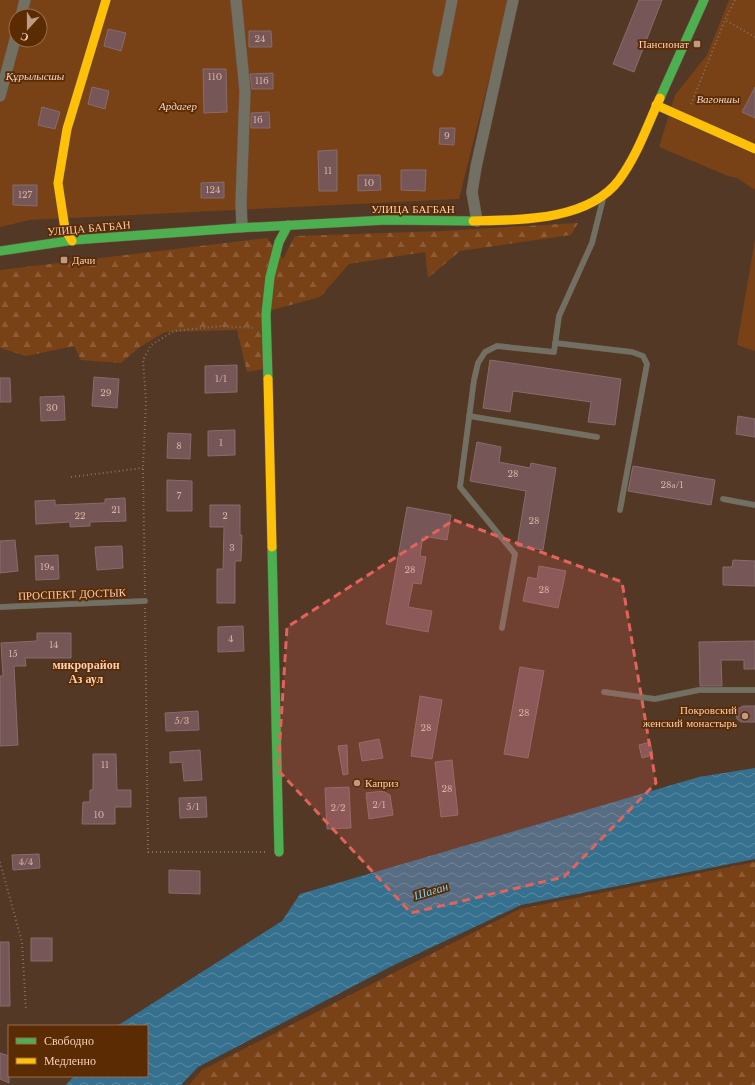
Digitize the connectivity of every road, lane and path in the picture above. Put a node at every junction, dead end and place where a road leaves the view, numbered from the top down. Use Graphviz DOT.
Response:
graph roads {
  1 [pos="106,0"];
  2 [pos="236,0"];
  3 [pos="452,0"];
  4 [pos="513,0"];
  5 [pos="704,0"];
  6 [pos="735,0"];
  7 [pos="725,20"];
  8 [pos="755,37"];
  9 [pos="13,48"];
  10 [pos="438,71"];
  11 [pos="0,96"];
  12 [pos="656,105"];
  13 [pos="686,117"];
  14 [pos="755,149"];
  15 [pos="604,195"];
  16 [pos="477,220"];
  17 [pos="288,225"];
  18 [pos="242,227"];
  19 [pos="72,240"];
  20 [pos="0,251"];
  21 [pos="266,328"];
  22 [pos="555,344"];
  23 [pos="469,416"];
  24 [pos="597,437"];
  25 [pos="143,468"];
  26 [pos="71,477"];
  27 [pos="723,499"];
  28 [pos="755,505"];
  29 [pos="620,510"];
  30 [pos="145,601"];
  31 [pos="0,607"];
  32 [pos="502,628"];
  33 [pos="755,690"];
  34 [pos="604,692"];
  35 [pos="279,852"];
  36 [pos="0,862"];
  37 [pos="26,1011"];
  1 -- 19 [label="street"];
  2 -- 18 [label="street"];
  3 -- 10 [label="street"];
  4 -- 16 [label="street"];
  5 -- 12 [label="street, УЛИЦА БАГБАН"];
  6 -- 7 [label="path"];
  7 -- 8 [label="path"];
  7 -- 13 [label="path"];
  9 -- 11 [label="street"];
  12 -- 13 [label="street"];
  12 -- 15 [label="street, УЛИЦА БАГБАН"];
  13 -- 14 [label="street"];
  15 -- 16 [label="street, УЛИЦА БАГБАН"];
  15 -- 22 [label="lane"];
  16 -- 17 [label="street, УЛИЦА БАГБАН"];
  17 -- 18 [label="street, УЛИЦА БАГБАН"];
  17 -- 21 [label="street"];
  18 -- 19 [label="street, УЛИЦА БАГБАН"];
  19 -- 20 [label="street, УЛИЦА БАГБАН"];
  21 -- 25 [label="path"];
  21 -- 35 [label="street"];
  22 -- 23 [label="lane"];
  22 -- 29 [label="lane"];
  23 -- 24 [label="lane"];
  23 -- 32 [label="lane"];
  25 -- 26 [label="path"];
  25 -- 30 [label="path"];
  27 -- 28 [label="lane"];
  30 -- 31 [label="lane, ПРОСПЕКТ ДОСТЫК"];
  30 -- 35 [label="path"];
  33 -- 34 [label="lane"];
  36 -- 37 [label="path"];
}
